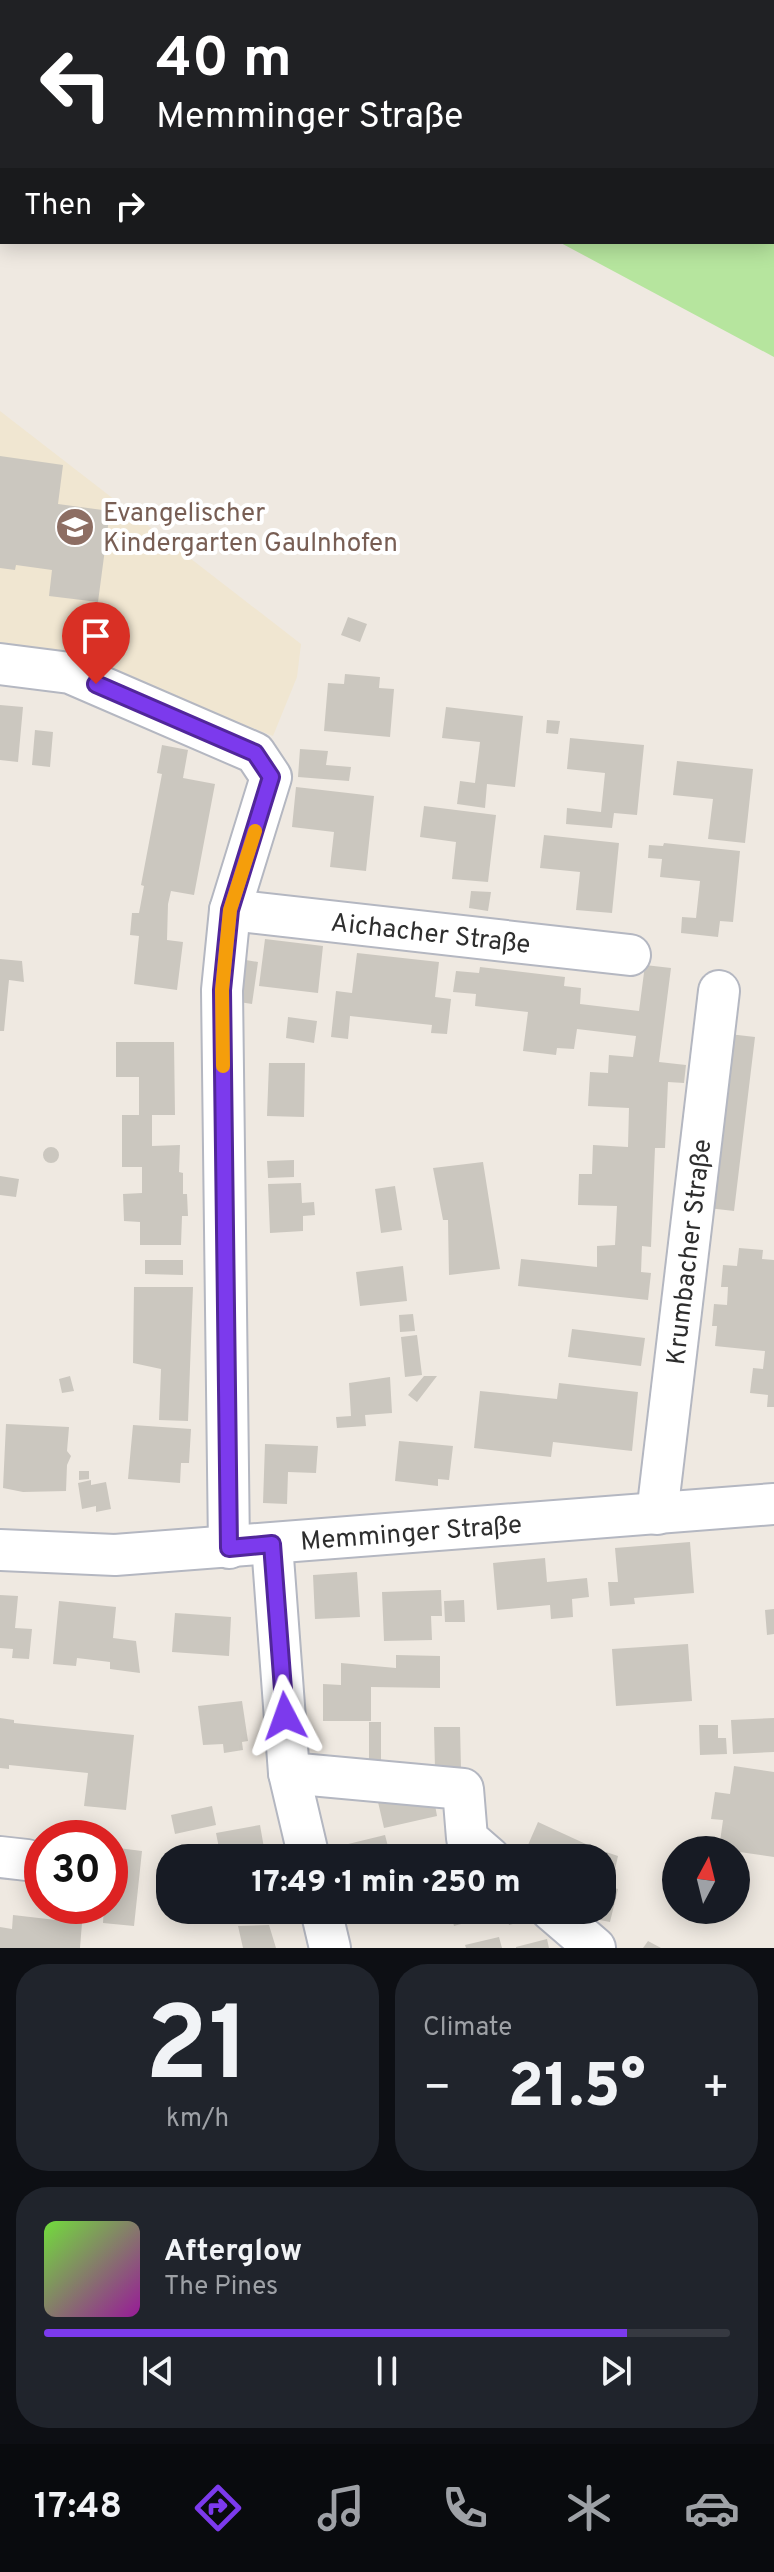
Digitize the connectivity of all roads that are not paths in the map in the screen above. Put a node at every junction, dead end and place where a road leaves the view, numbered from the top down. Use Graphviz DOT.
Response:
graph roads {
  1 [pos="0,664"];
  2 [pos="230,910"];
  3 [pos="630,955"];
  4 [pos="719,991"];
  5 [pos="774,1504"];
  6 [pos="657,1514"];
  7 [pos="272,1544"];
  8 [pos="229,1548"];
  9 [pos="0,1550"];
  10 [pos="289,1773"];
  11 [pos="306,1844"];
  12 [pos="474,1844"];
  13 [pos="324,1924"];
  14 [pos="567,1924"];
  15 [pos="330,1948"];
  16 [pos="595,1948"];
  1 -- 2 [label="street"];
  2 -- 3 [label="street, Aichacher Straße"];
  2 -- 8 [label="street"];
  4 -- 6 [label="street, Krumbacher Straße"];
  5 -- 6 [label="street, Memminger Straße"];
  6 -- 7 [label="street, Memminger Straße"];
  7 -- 8 [label="street, Memminger Straße"];
  7 -- 10 [label="street"];
  8 -- 9 [label="street, Memminger Straße"];
  10 -- 11 [label="street"];
  10 -- 12 [label="street"];
  13 -- 15 [label="street"];
  14 -- 16 [label="street"];
}
